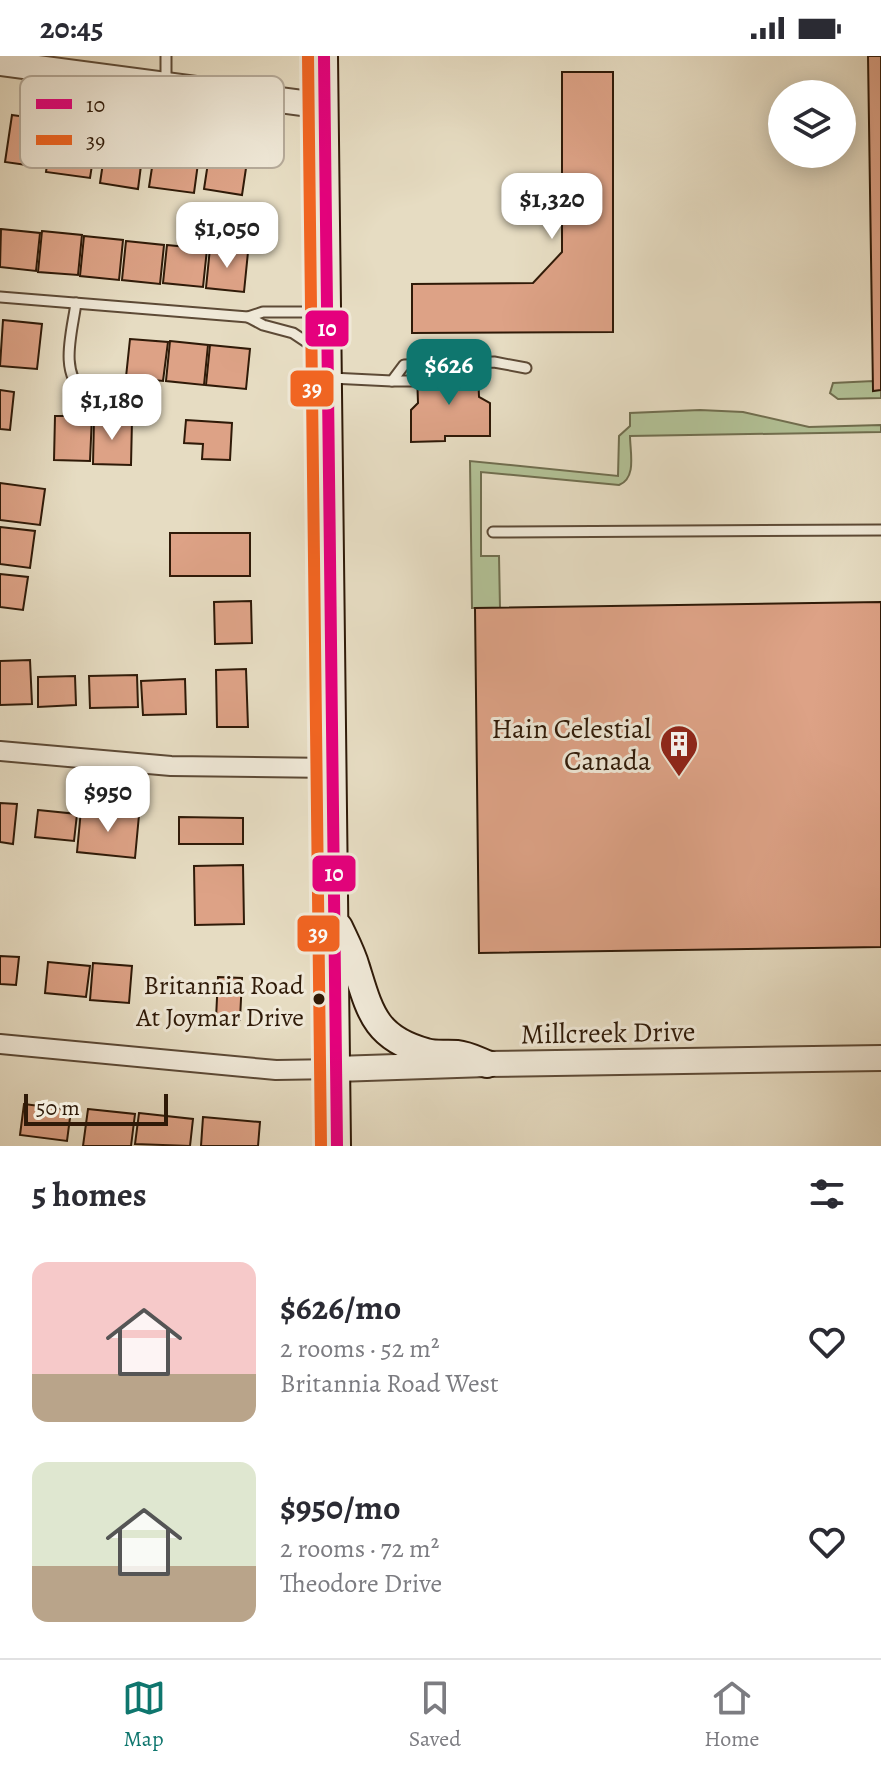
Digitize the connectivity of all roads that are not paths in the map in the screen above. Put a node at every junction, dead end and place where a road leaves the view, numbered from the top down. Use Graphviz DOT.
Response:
graph roads {
  1 [pos="324,56"];
  2 [pos="0,63"];
  3 [pos="98,76"];
  4 [pos="284,101"];
  5 [pos="325,106"];
  6 [pos="0,297"];
  7 [pos="76,303"];
  8 [pos="327,312"];
  9 [pos="248,317"];
  10 [pos="328,367"];
  11 [pos="526,368"];
  12 [pos="392,381"];
  13 [pos="417,381"];
  14 [pos="115,396"];
  15 [pos="881,530"];
  16 [pos="493,532"];
  17 [pos="0,751"];
  18 [pos="333,768"];
  19 [pos="335,917"];
  20 [pos="0,1044"];
  21 [pos="881,1058"];
  22 [pos="487,1064"];
  23 [pos="336,1069"];
  24 [pos="337,1146"];
  1 -- 5 [label="main road"];
  2 -- 3 [label="street"];
  4 -- 5 [label="street"];
  5 -- 8 [label="main road"];
  6 -- 7 [label="lane"];
  7 -- 9 [label="lane"];
  7 -- 14 [label="lane"];
  8 -- 9 [label="lane"];
  8 -- 10 [label="main road"];
  9 -- 10 [label="lane"];
  10 -- 12 [label="lane"];
  10 -- 18 [label="main road"];
  11 -- 12 [label="lane"];
  12 -- 13 [label="lane"];
  15 -- 16 [label="lane"];
  17 -- 18 [label="street"];
  18 -- 19 [label="main road"];
  19 -- 22 [label="main road"];
  19 -- 23 [label="main road"];
  20 -- 23 [label="street"];
  21 -- 22 [label="street, Millcreek Drive"];
  22 -- 23 [label="street, Millcreek Drive"];
  23 -- 24 [label="main road"];
}
